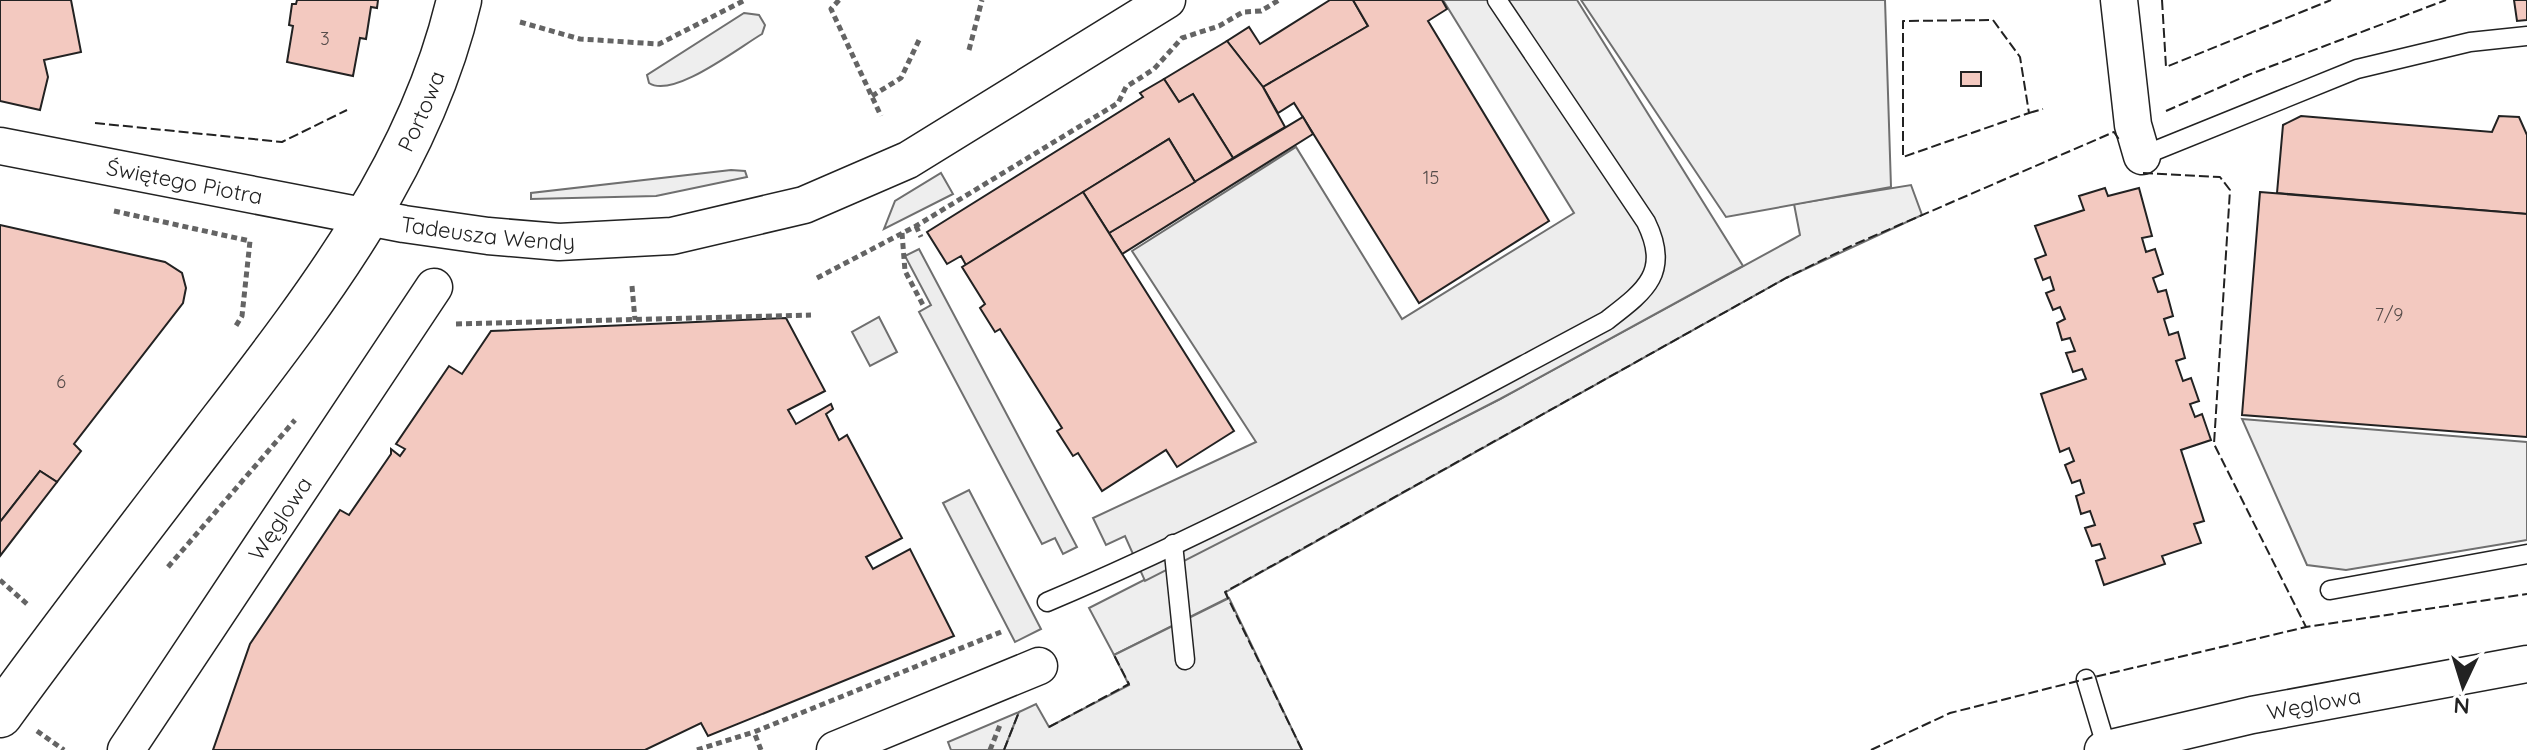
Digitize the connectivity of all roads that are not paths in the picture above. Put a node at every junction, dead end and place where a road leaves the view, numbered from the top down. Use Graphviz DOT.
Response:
graph roads {
  1 [pos="459,0"];
  2 [pos="1167,0"];
  3 [pos="1497,0"];
  4 [pos="2119,0"];
  5 [pos="2527,36"];
  6 [pos="0,146"];
  7 [pos="2142,156"];
  8 [pos="371,216"];
  9 [pos="434,287"];
  10 [pos="1173,544"];
  11 [pos="2527,554"];
  12 [pos="2330,590"];
  13 [pos="1047,602"];
  14 [pos="1185,660"];
  15 [pos="2527,664"];
  16 [pos="1039,666"];
  17 [pos="2086,679"];
  18 [pos="14,719"];
  19 [pos="2105,749"];
  20 [pos="126,750"];
  21 [pos="835,750"];
  1 -- 8 [label="street, Portowa"];
  2 -- 8 [label="street, Tadeusza Wendy"];
  3 -- 10 [label="lane"];
  4 -- 7 [label="street"];
  5 -- 7 [label="lane"];
  6 -- 8 [label="street, Świętego Piotra"];
  8 -- 18 [label="street, Tadeusza Wendy"];
  9 -- 20 [label="street, Węglowa"];
  10 -- 13 [label="lane"];
  10 -- 14 [label="lane"];
  11 -- 12 [label="lane"];
  15 -- 19 [label="street, Węglowa"];
  16 -- 21 [label="street"];
  17 -- 19 [label="lane"];
}
